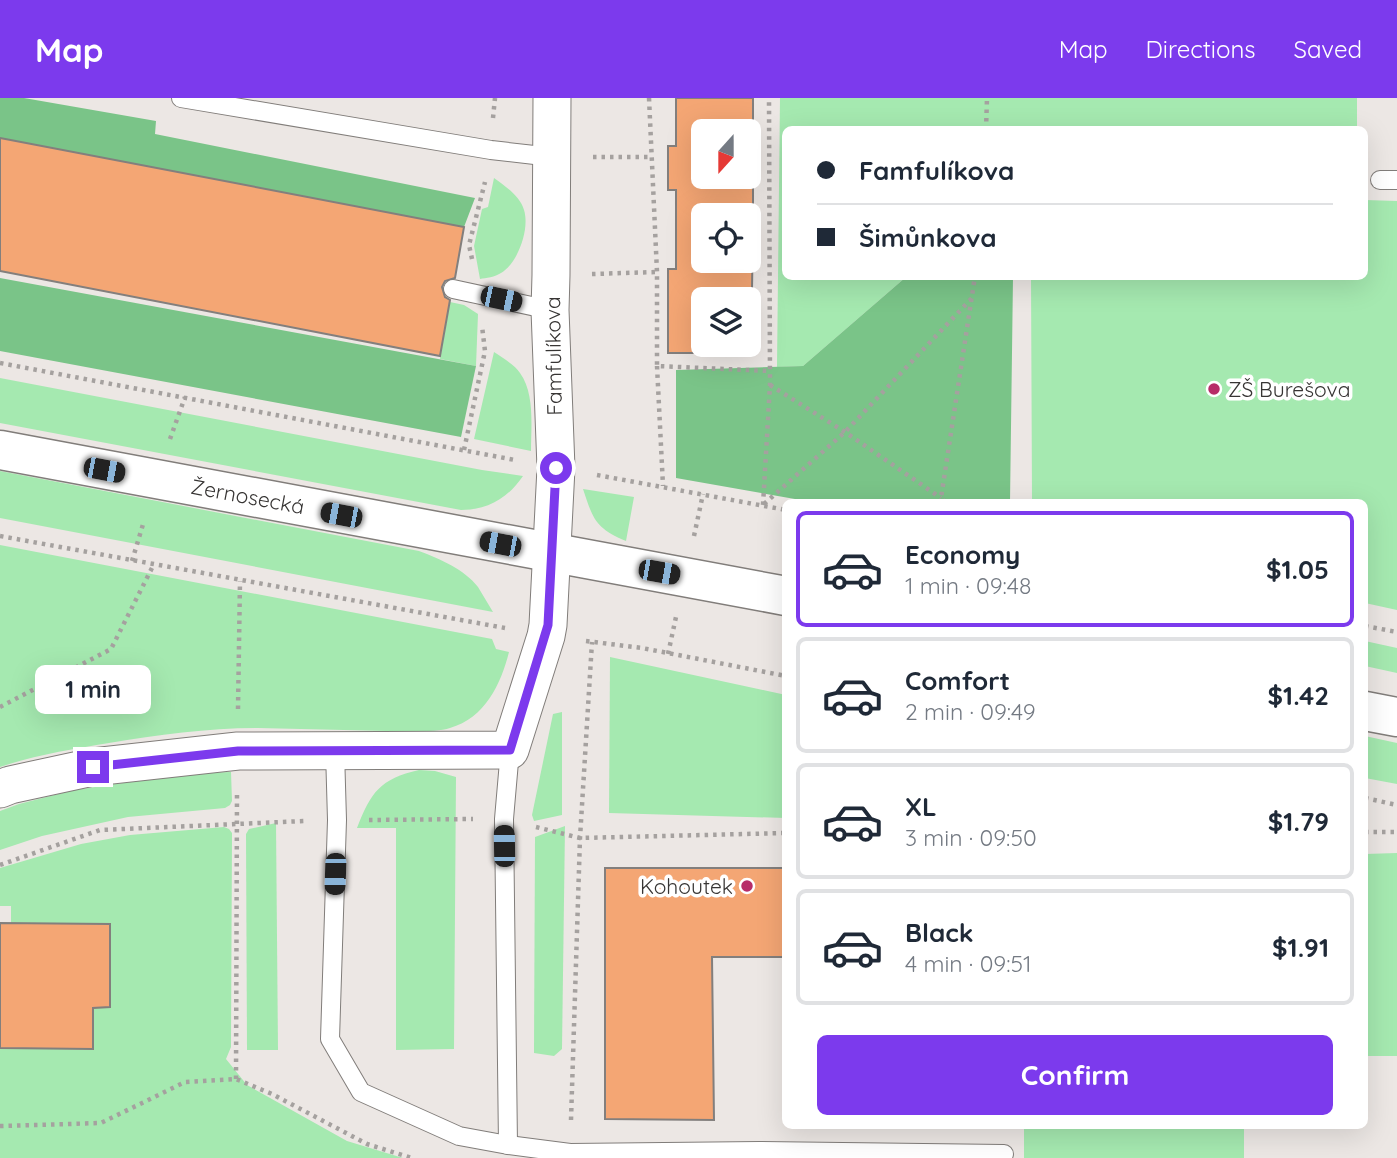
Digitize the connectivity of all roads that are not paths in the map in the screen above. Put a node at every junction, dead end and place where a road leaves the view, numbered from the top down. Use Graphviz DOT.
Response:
graph roads {
  1 [pos="181,98"];
  2 [pos="552,98"];
  3 [pos="552,157"];
  4 [pos="453,289"];
  5 [pos="551,293"];
  6 [pos="0,450"];
  7 [pos="553,554"];
  8 [pos="782,595"];
  9 [pos="1368,711"];
  10 [pos="1397,717"];
  11 [pos="510,750"];
  12 [pos="335,751"];
  13 [pos="0,789"];
  14 [pos="508,1145"];
  15 [pos="1004,1154"];
  16 [pos="759,1155"];
  1 -- 3 [label="lane"];
  2 -- 3 [label="street, Famfulíkova"];
  3 -- 5 [label="street, Famfulíkova"];
  4 -- 5 [label="lane"];
  5 -- 7 [label="street, Famfulíkova"];
  6 -- 7 [label="street, Žernosecká"];
  7 -- 8 [label="street, Žernosecká"];
  7 -- 11 [label="street, Famfulíkova"];
  9 -- 10 [label="street"];
  11 -- 12 [label="street"];
  11 -- 14 [label="lane"];
  12 -- 13 [label="street"];
  12 -- 14 [label="lane"];
  14 -- 16 [label="lane"];
  15 -- 16 [label="lane"];
}
